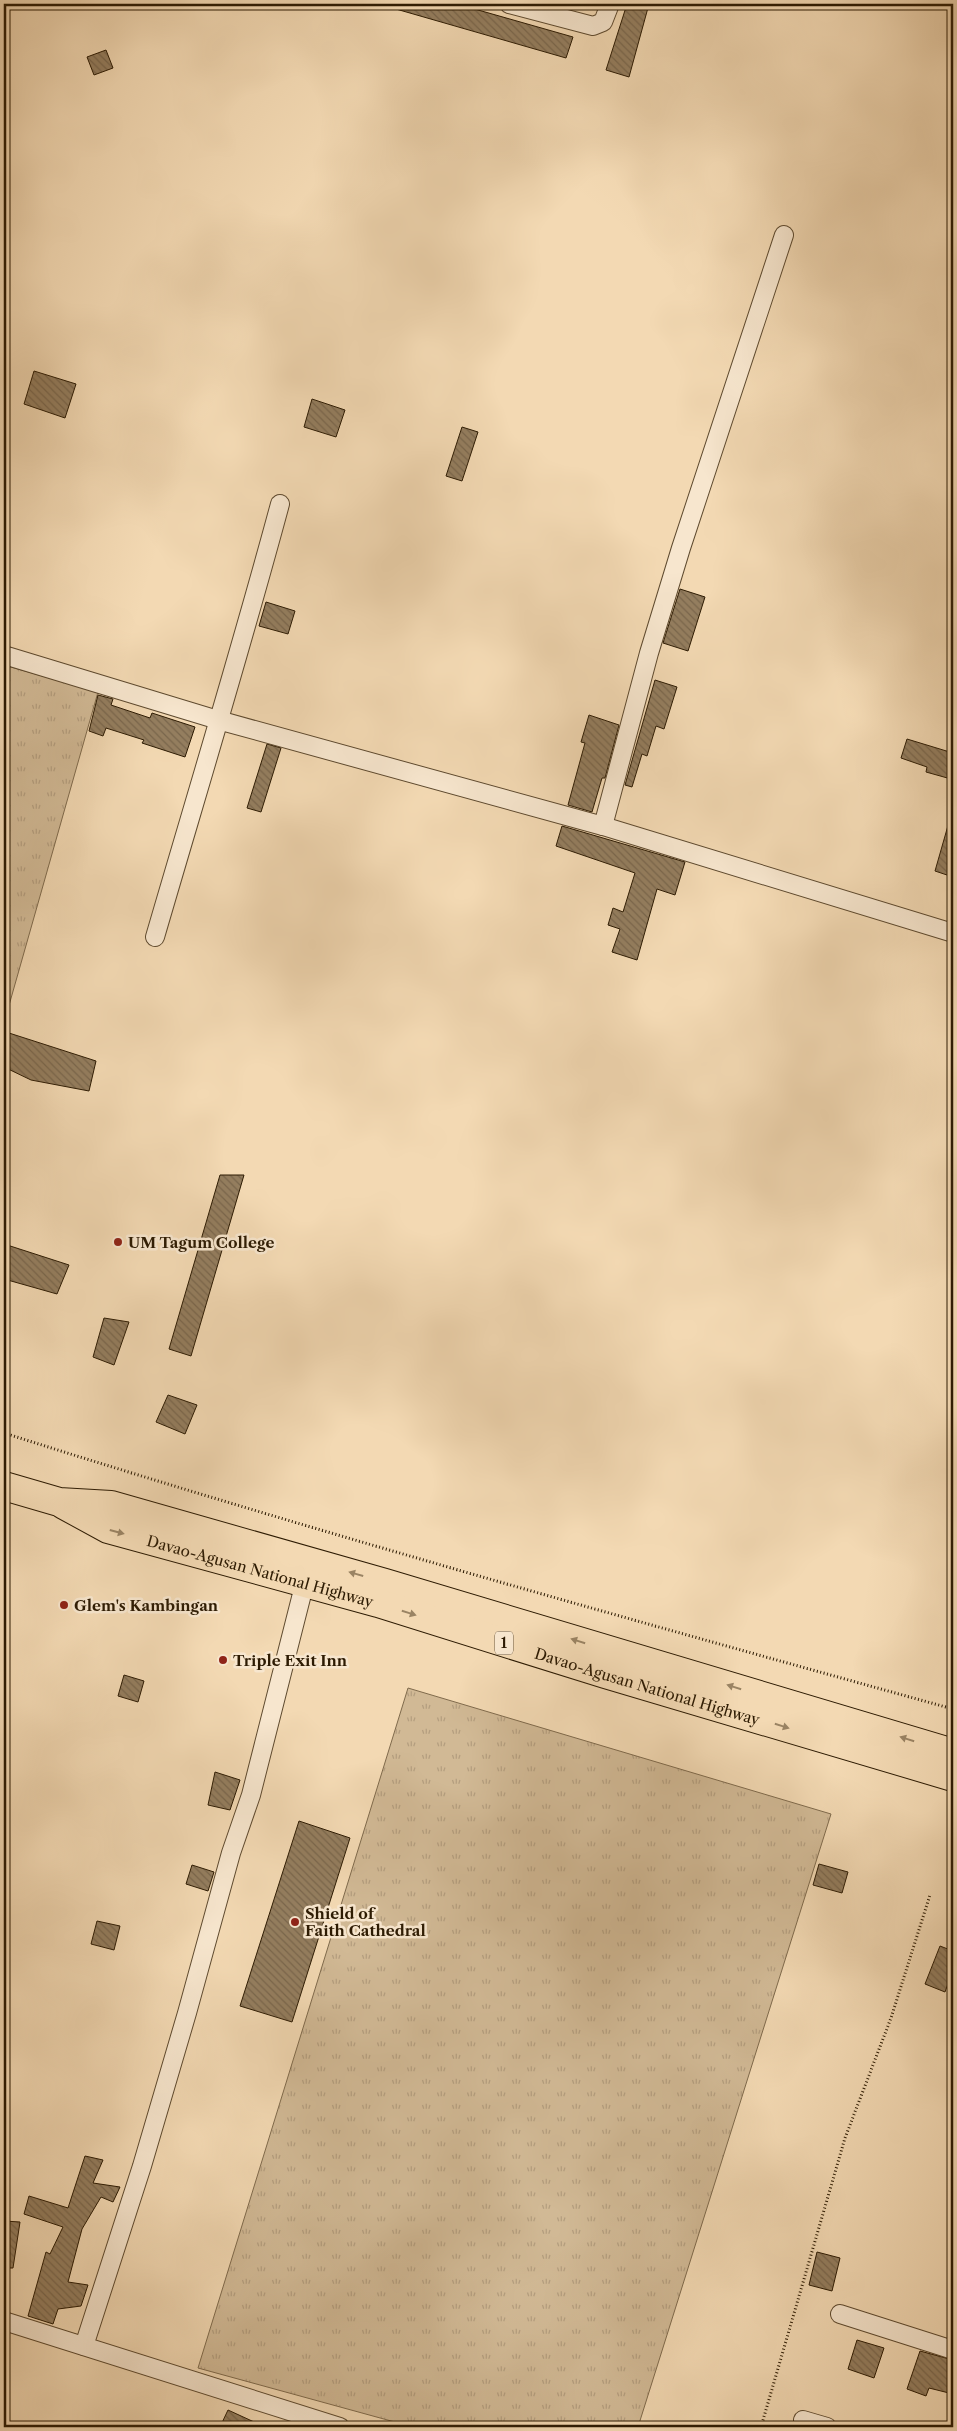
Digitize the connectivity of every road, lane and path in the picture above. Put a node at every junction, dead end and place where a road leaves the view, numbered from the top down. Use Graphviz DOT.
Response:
graph roads {
  1 [pos="509,4"];
  2 [pos="610,4"];
  3 [pos="784,235"];
  4 [pos="280,504"];
  5 [pos="4,655"];
  6 [pos="218,720"];
  7 [pos="603,826"];
  8 [pos="953,933"];
  9 [pos="155,937"];
  10 [pos="4,1433"];
  11 [pos="4,1486"];
  12 [pos="59,1502"];
  13 [pos="305,1582"];
  14 [pos="381,1593"];
  15 [pos="953,1709"];
  16 [pos="953,1753"];
  17 [pos="953,1777"];
  18 [pos="930,1894"];
  19 [pos="840,2314"];
  20 [pos="4,2321"];
  21 [pos="84,2346"];
  22 [pos="953,2350"];
  23 [pos="802,2420"];
  24 [pos="340,2427"];
  25 [pos="761,2427"];
  26 [pos="827,2427"];
  1 -- 2 [label="street"];
  3 -- 7 [label="street"];
  4 -- 6 [label="street"];
  5 -- 6 [label="street"];
  6 -- 7 [label="street"];
  6 -- 9 [label="street"];
  7 -- 8 [label="street"];
  10 -- 15 [label="path"];
  11 -- 12 [label="highway, Davao-Agusan National Highway / 1"];
  12 -- 13 [label="highway, Davao-Agusan National Highway / 1, one-way"];
  14 -- 12 [label="highway, Davao-Agusan National Highway / 1, one-way"];
  13 -- 14 [label="highway, Davao-Agusan National Highway / 1"];
  13 -- 21 [label="street"];
  16 -- 14 [label="highway, Davao-Agusan National Highway / 1, one-way"];
  14 -- 17 [label="highway, Davao-Agusan National Highway / 1, one-way"];
  18 -- 25 [label="path"];
  19 -- 22 [label="street"];
  20 -- 21 [label="street"];
  21 -- 24 [label="street"];
  23 -- 26 [label="street"];
}
